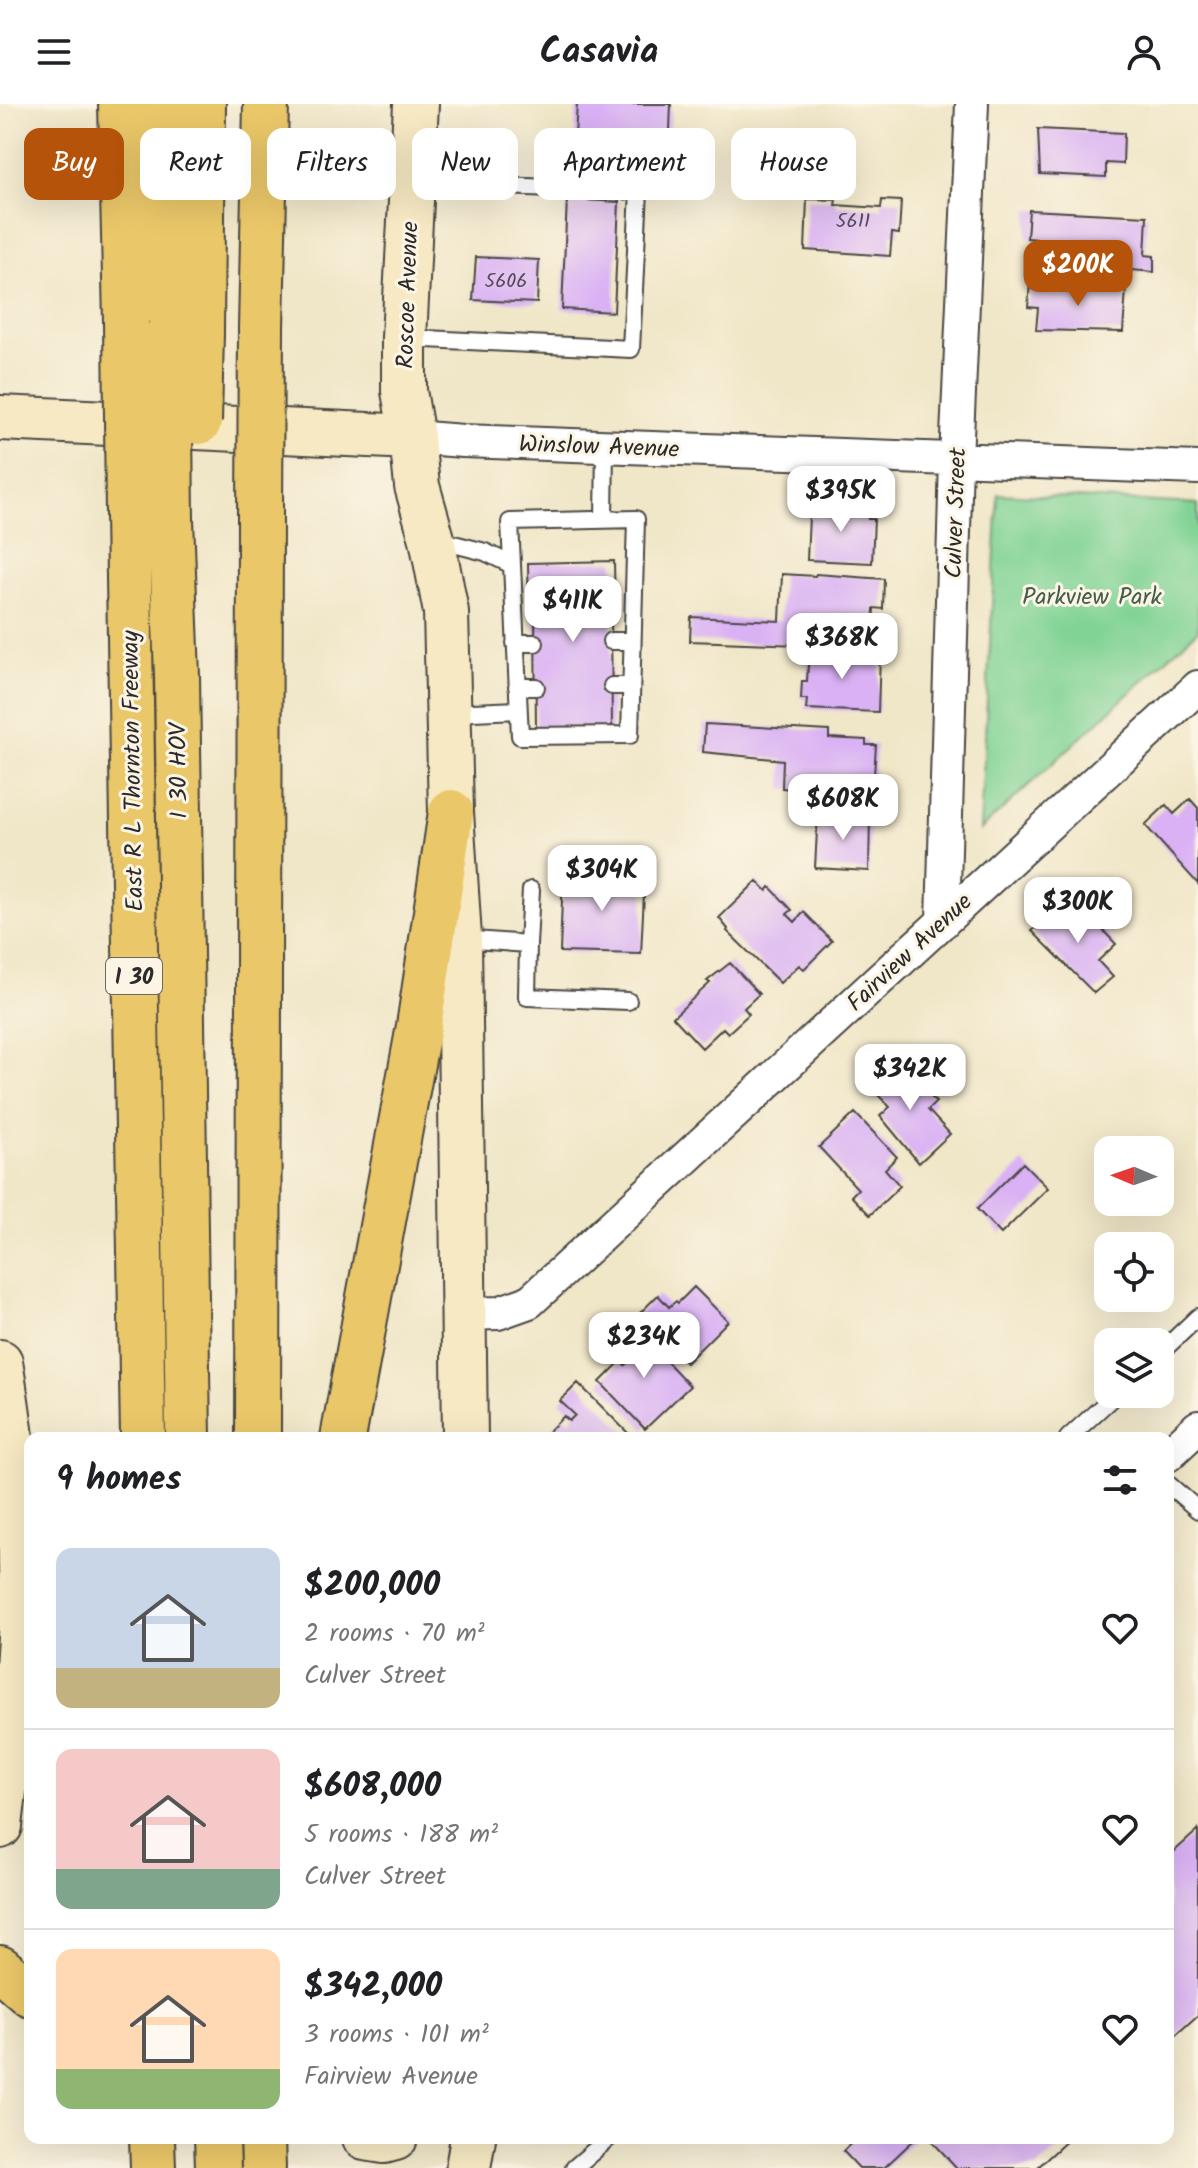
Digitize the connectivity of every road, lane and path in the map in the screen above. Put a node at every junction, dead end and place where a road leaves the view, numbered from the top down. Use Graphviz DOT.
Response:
graph roads {
  1 [pos="121,104"];
  2 [pos="163,104"];
  3 [pos="203,104"];
  4 [pos="266,104"];
  5 [pos="416,104"];
  6 [pos="972,104"];
  7 [pos="415,128"];
  8 [pos="412,183"];
  9 [pos="518,187"];
  10 [pos="185,332"];
  11 [pos="404,338"];
  12 [pos="0,418"];
  13 [pos="412,437"];
  14 [pos="605,446"];
  15 [pos="956,459"];
  16 [pos="1198,468"];
  17 [pos="184,519"];
  18 [pos="604,519"];
  19 [pos="432,539"];
  20 [pos="512,565"];
  21 [pos="611,641"];
  22 [pos="632,641"];
  23 [pos="515,643"];
  24 [pos="535,643"];
  25 [pos="612,686"];
  26 [pos="631,686"];
  27 [pos="517,687"];
  28 [pos="536,687"];
  29 [pos="1198,687"];
  30 [pos="518,710"];
  31 [pos="449,713"];
  32 [pos="451,812"];
  33 [pos="531,890"];
  34 [pos="943,922"];
  35 [pos="459,938"];
  36 [pos="528,944"];
  37 [pos="628,1001"];
  38 [pos="464,1314"];
  39 [pos="1198,1317"];
  40 [pos="1174,1340"];
  41 [pos="0,1362"];
  42 [pos="1101,1408"];
  43 [pos="1198,1427"];
  44 [pos="143,1432"];
  45 [pos="188,1432"];
  46 [pos="204,1432"];
  47 [pos="258,1432"];
  48 [pos="344,1432"];
  49 [pos="465,1432"];
  50 [pos="1075,1432"];
  51 [pos="7,1439"];
  52 [pos="1174,1449"];
  53 [pos="1174,1489"];
  54 [pos="1198,1510"];
  55 [pos="11,1554"];
  56 [pos="6,1735"];
  57 [pos="24,1824"];
  58 [pos="0,1826"];
  59 [pos="0,1968"];
  60 [pos="24,1989"];
  61 [pos="152,2144"];
  62 [pos="196,2144"];
  63 [pos="200,2144"];
  64 [pos="217,2144"];
  65 [pos="262,2144"];
  66 [pos="472,2144"];
  67 [pos="602,2144"];
  68 [pos="153,2168"];
  69 [pos="201,2168"];
  70 [pos="219,2168"];
  71 [pos="263,2168"];
  72 [pos="470,2168"];
  73 [pos="574,2168"];
  1 -- 44 [label="main road, East R L Thornton Freeway / I 30, bridge"];
  2 -- 10 [label="main road, I 30 HOV"];
  3 -- 10 [label="main road, I 30 HOV"];
  4 -- 47 [label="main road, bridge"];
  5 -- 7 [label="main road, Roscoe Avenue"];
  6 -- 15 [label="street, Culver Street"];
  8 -- 11 [label="main road, Roscoe Avenue"];
  9 -- 11 [label="lane"];
  10 -- 17 [label="main road, I 30 HOV, bridge"];
  11 -- 13 [label="main road, Roscoe Avenue"];
  12 -- 13 [label="main road, Winslow Avenue"];
  13 -- 14 [label="street, Winslow Avenue"];
  13 -- 19 [label="main road"];
  14 -- 15 [label="street, Winslow Avenue"];
  14 -- 18 [label="lane"];
  15 -- 16 [label="street, Winslow Avenue"];
  15 -- 34 [label="street, Culver Street"];
  17 -- 45 [label="main road, I 30 HOV"];
  17 -- 46 [label="main road, I 30 HOV"];
  18 -- 20 [label="lane"];
  18 -- 22 [label="lane"];
  19 -- 20 [label="lane"];
  19 -- 31 [label="main road"];
  20 -- 23 [label="lane"];
  21 -- 22 [label="lane"];
  22 -- 26 [label="lane"];
  23 -- 24 [label="lane"];
  23 -- 27 [label="lane"];
  25 -- 26 [label="lane"];
  26 -- 30 [label="lane"];
  27 -- 28 [label="lane"];
  27 -- 30 [label="lane"];
  29 -- 34 [label="street, Fairview Avenue"];
  30 -- 31 [label="lane"];
  31 -- 32 [label="main road"];
  32 -- 35 [label="main road"];
  32 -- 48 [label="main road"];
  33 -- 36 [label="lane"];
  34 -- 38 [label="street, Fairview Avenue"];
  35 -- 36 [label="lane"];
  35 -- 38 [label="main road"];
  36 -- 37 [label="lane"];
  38 -- 49 [label="main road"];
  39 -- 40 [label="lane"];
  41 -- 51 [label="main road"];
  42 -- 50 [label="lane"];
  43 -- 52 [label="street"];
  51 -- 55 [label="main road"];
  53 -- 54 [label="lane"];
  55 -- 56 [label="main road"];
  56 -- 57 [label="main road"];
  56 -- 58 [label="main road"];
  59 -- 60 [label="main road"];
  61 -- 68 [label="main road"];
  62 -- 70 [label="main road"];
  63 -- 69 [label="main road"];
  64 -- 70 [label="main road, bridge"];
  65 -- 71 [label="main road"];
  66 -- 72 [label="main road"];
  67 -- 73 [label="lane"];
}
